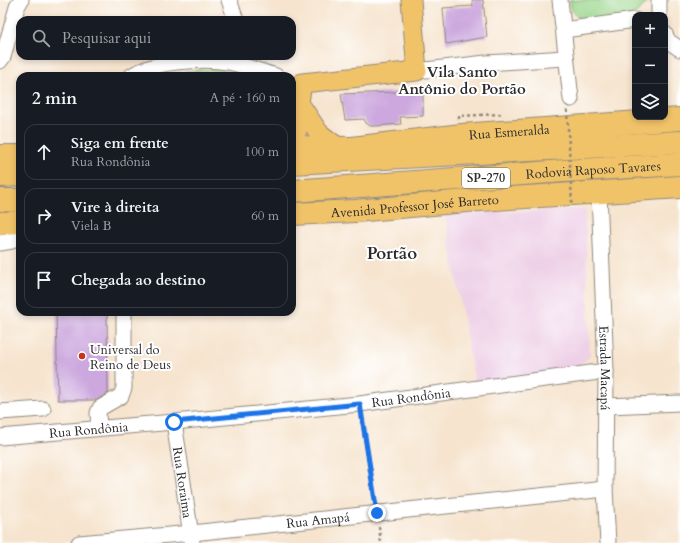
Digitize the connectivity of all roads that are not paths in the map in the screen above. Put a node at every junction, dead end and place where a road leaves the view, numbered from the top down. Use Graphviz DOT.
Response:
graph roads {
  1 [pos="21,0"];
  2 [pos="229,0"];
  3 [pos="411,0"];
  4 [pos="560,0"];
  5 [pos="659,0"];
  6 [pos="658,12"];
  7 [pos="235,16"];
  8 [pos="632,20"];
  9 [pos="564,30"];
  10 [pos="668,41"];
  11 [pos="680,49"];
  12 [pos="565,58"];
  13 [pos="0,61"];
  14 [pos="254,67"];
  15 [pos="417,71"];
  16 [pos="141,72"];
  17 [pos="266,72"];
  18 [pos="296,91"];
  19 [pos="569,105"];
  20 [pos="680,119"];
  21 [pos="296,133"];
  22 [pos="680,142"];
  23 [pos="296,147"];
  24 [pos="340,148"];
  25 [pos="0,156"];
  26 [pos="16,156"];
  27 [pos="296,163"];
  28 [pos="680,164"];
  29 [pos="16,175"];
  30 [pos="0,176"];
  31 [pos="680,187"];
  32 [pos="296,192"];
  33 [pos="599,192"];
  34 [pos="0,200"];
  35 [pos="16,200"];
  36 [pos="296,214"];
  37 [pos="12,223"];
  38 [pos="0,243"];
  39 [pos="124,316"];
  40 [pos="606,371"];
  41 [pos="680,403"];
  42 [pos="606,406"];
  43 [pos="43,409"];
  44 [pos="0,412"];
  45 [pos="174,422"];
  46 [pos="99,428"];
  47 [pos="0,438"];
  48 [pos="605,489"];
  49 [pos="192,538"];
  50 [pos="79,543"];
  51 [pos="608,543"];
  1 -- 13 [label="street"];
  2 -- 7 [label="street"];
  3 -- 15 [label="main road"];
  4 -- 9 [label="street"];
  5 -- 6 [label="street"];
  8 -- 9 [label="street"];
  9 -- 12 [label="street"];
  10 -- 11 [label="street"];
  12 -- 15 [label="street"];
  12 -- 19 [label="street"];
  14 -- 16 [label="street"];
  14 -- 17 [label="street"];
  15 -- 18 [label="main road"];
  18 -- 21 [label="main road"];
  18 -- 24 [label="main road"];
  20 -- 24 [label="highway, Rua Esmeralda"];
  22 -- 27 [label="highway, Rodovia Raposo Tavares / SP-270"];
  23 -- 24 [label="highway"];
  25 -- 26 [label="highway"];
  28 -- 32 [label="highway, Rodovia Raposo Tavares / SP-270"];
  29 -- 30 [label="highway"];
  31 -- 33 [label="highway, Avenida Professor José Barreto"];
  33 -- 36 [label="highway, Avenida Professor José Barreto"];
  33 -- 40 [label="street, Estrada Macapá"];
  34 -- 35 [label="highway"];
  37 -- 38 [label="street"];
  39 -- 46 [label="street"];
  40 -- 42 [label="street, Estrada Macapá"];
  40 -- 45 [label="street, Rua Rondônia"];
  41 -- 42 [label="street"];
  42 -- 48 [label="street, Estrada Macapá"];
  43 -- 44 [label="street"];
  45 -- 46 [label="street, Rua Rondônia"];
  45 -- 49 [label="street, Rua Roraima"];
  46 -- 47 [label="street, Rua Rondônia"];
  48 -- 49 [label="street, Rua Amapá"];
  48 -- 51 [label="street, Estrada Macapá"];
  49 -- 50 [label="street, Rua Amapá"];
}
